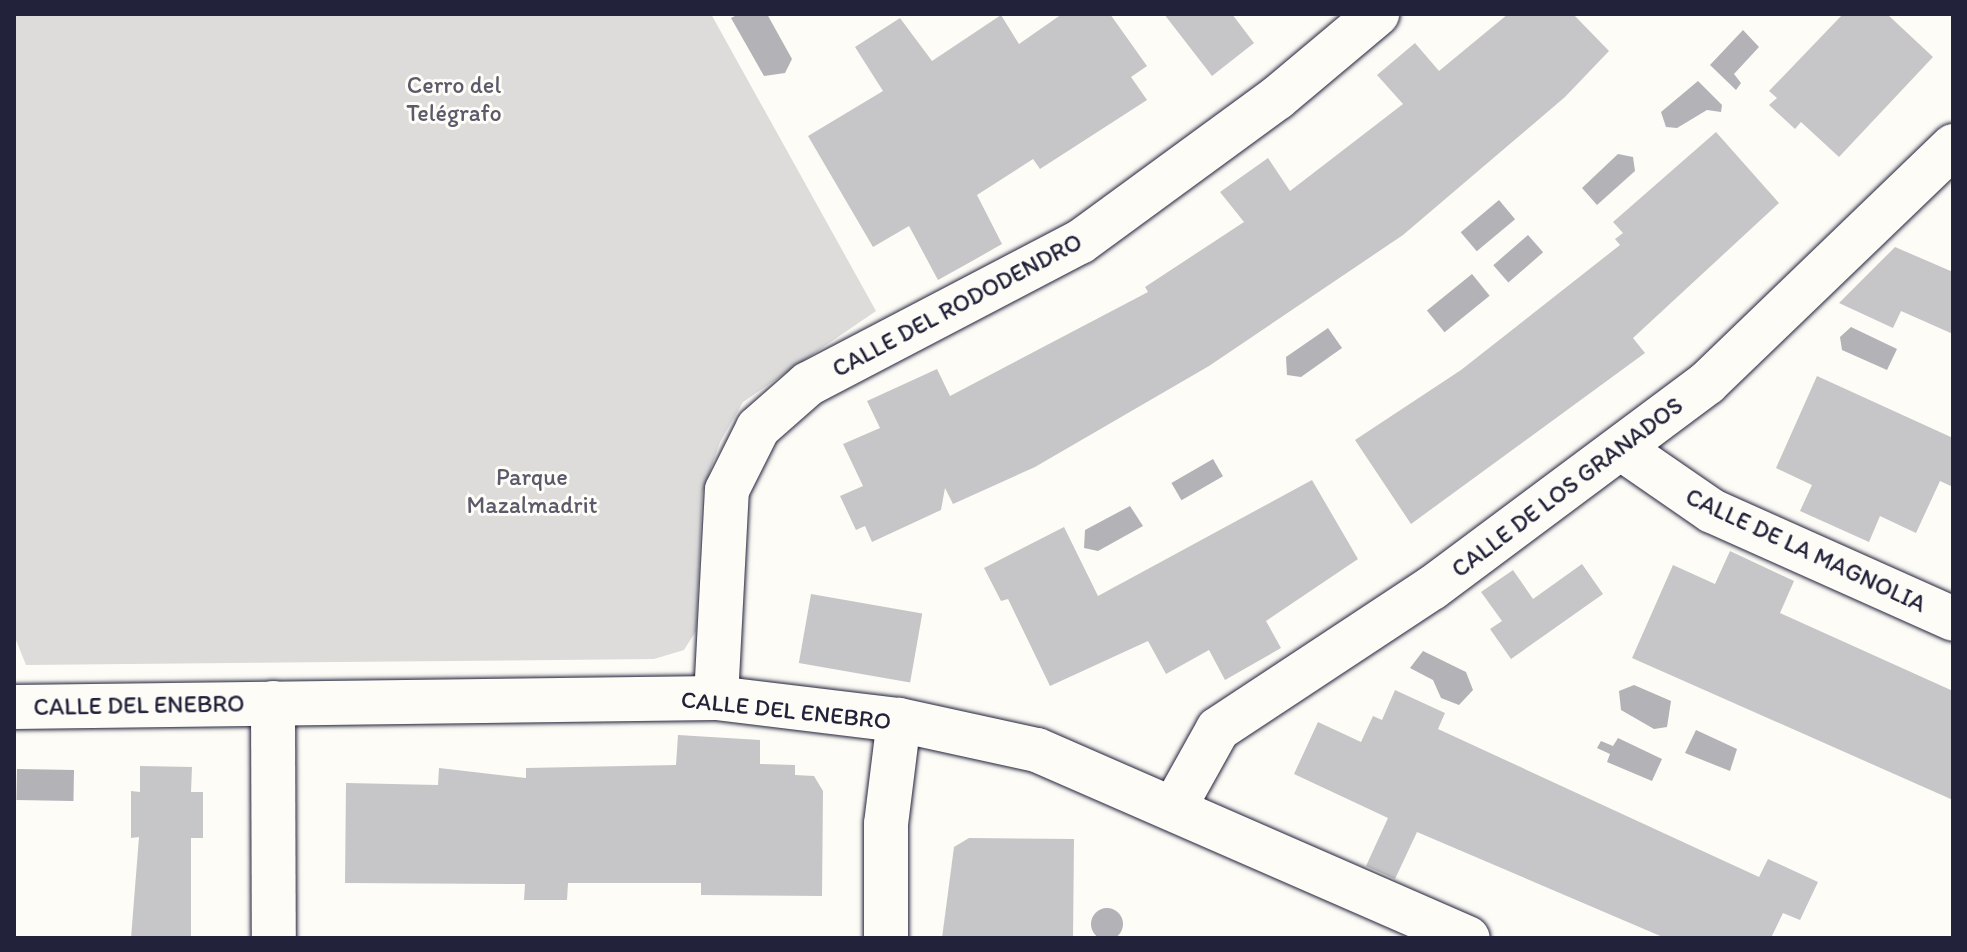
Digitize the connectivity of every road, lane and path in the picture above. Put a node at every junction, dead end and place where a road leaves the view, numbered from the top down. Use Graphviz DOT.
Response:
graph roads {
  1 [pos="1377,14"];
  2 [pos="1953,146"];
  3 [pos="1622,449"];
  4 [pos="1953,619"];
  5 [pos="716,698"];
  6 [pos="273,703"];
  7 [pos="14,707"];
  8 [pos="899,720"];
  9 [pos="1174,808"];
  10 [pos="274,938"];
  11 [pos="886,938"];
  12 [pos="1468,938"];
  1 -- 5 [label="street, CALLE DEL RODODENDRO"];
  2 -- 3 [label="street, CALLE DE LOS GRANADOS"];
  3 -- 4 [label="street, CALLE DE LA MAGNOLIA"];
  3 -- 9 [label="street, CALLE DE LOS GRANADOS"];
  5 -- 6 [label="street, CALLE DEL ENEBRO"];
  5 -- 8 [label="street, CALLE DEL ENEBRO"];
  6 -- 7 [label="street, CALLE DEL ENEBRO"];
  6 -- 10 [label="street"];
  8 -- 9 [label="street, CALLE DEL ENEBRO"];
  8 -- 11 [label="street"];
  9 -- 12 [label="street, CALLE DEL ENEBRO"];
}
